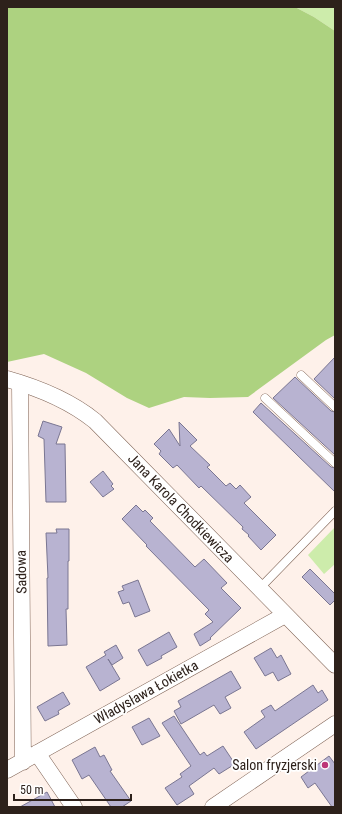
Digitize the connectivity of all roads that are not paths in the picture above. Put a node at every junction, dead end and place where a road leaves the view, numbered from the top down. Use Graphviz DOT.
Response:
graph roads {
  1 [pos="301,376"];
  2 [pos="13,381"];
  3 [pos="265,398"];
  4 [pos="335,407"];
  5 [pos="335,463"];
  6 [pos="335,511"];
  7 [pos="260,588"];
  8 [pos="285,615"];
  9 [pos="335,665"];
  10 [pos="335,724"];
  11 [pos="37,753"];
  12 [pos="22,762"];
  13 [pos="7,770"];
  14 [pos="74,807"];
  15 [pos="213,807"];
  1 -- 4 [label="lane"];
  2 -- 7 [label="street, Jana Karola Chodkiewicza"];
  2 -- 12 [label="street, Sadowa"];
  3 -- 5 [label="lane"];
  6 -- 7 [label="lane"];
  7 -- 8 [label="street, Jana Karola Chodkiewicza"];
  8 -- 9 [label="street, Jana Karola Chodkiewicza"];
  8 -- 11 [label="street, Władysława Łokietka"];
  10 -- 15 [label="street"];
  11 -- 12 [label="street, Władysława Łokietka"];
  11 -- 14 [label="street"];
  12 -- 13 [label="street, Władysława Łokietka"];
}
